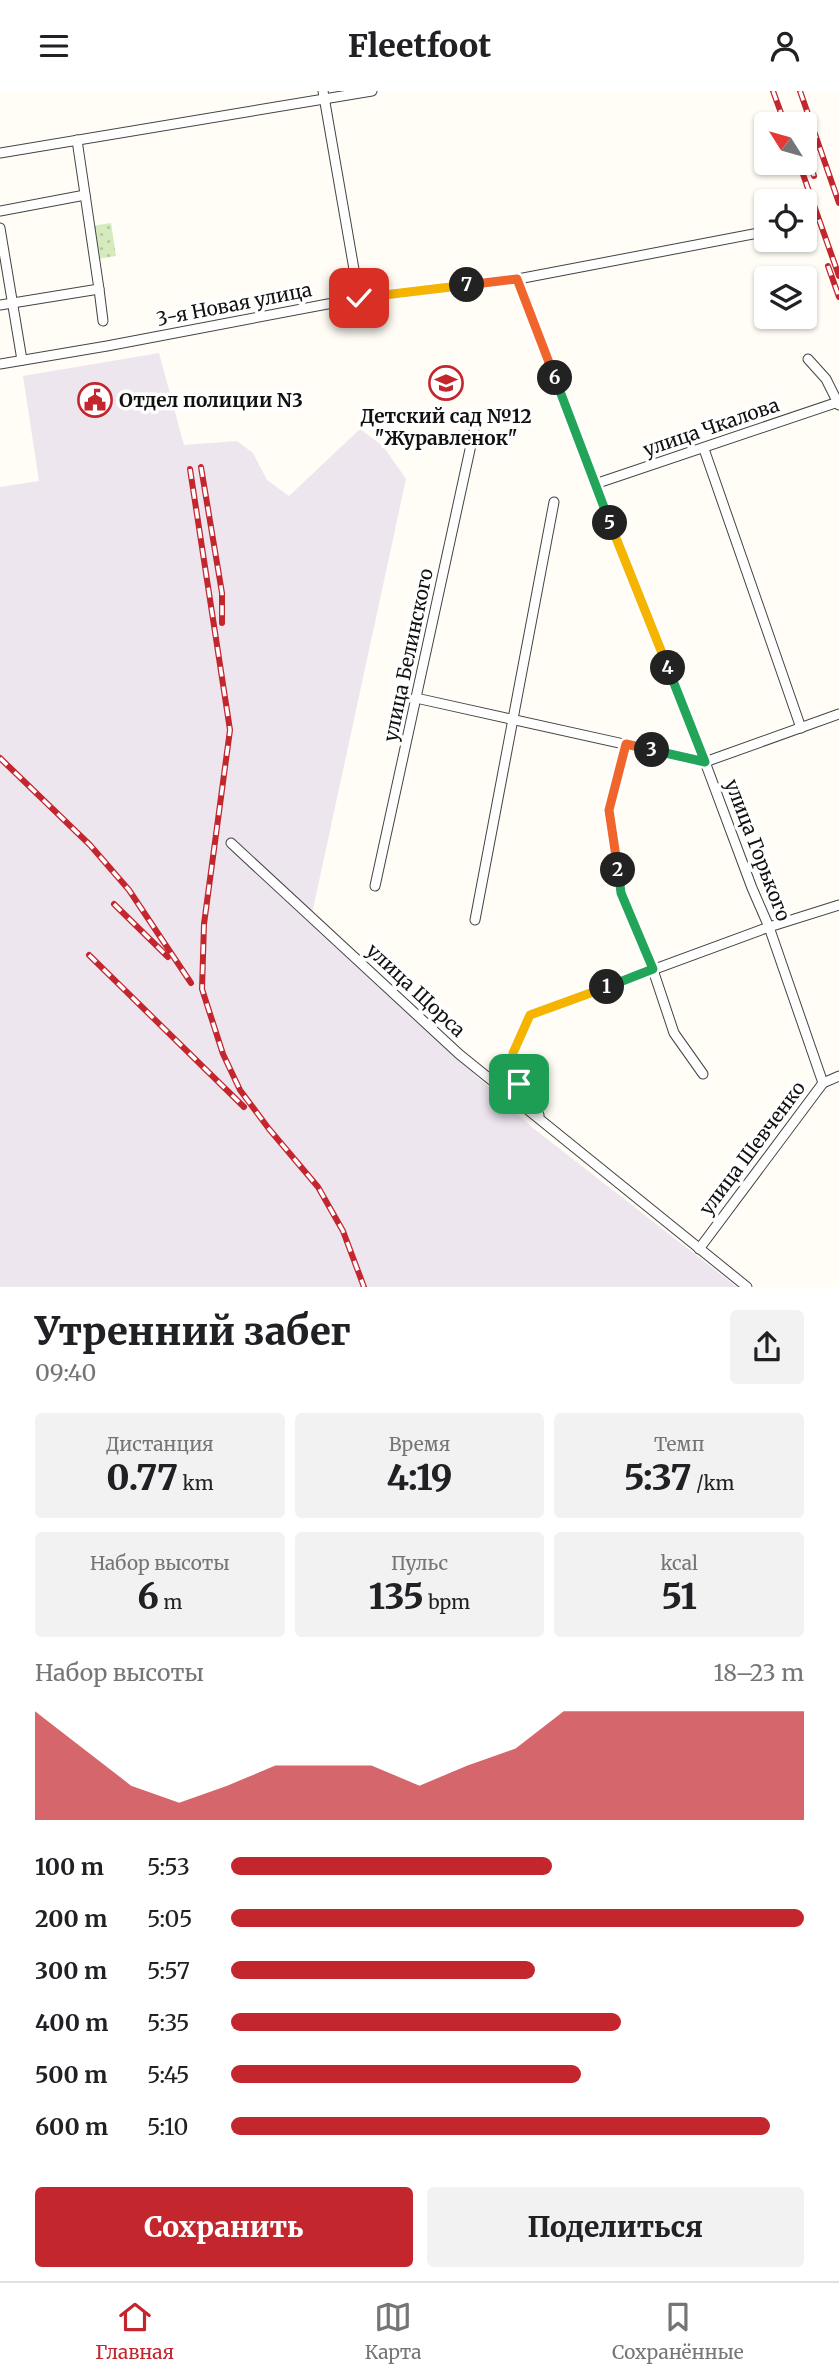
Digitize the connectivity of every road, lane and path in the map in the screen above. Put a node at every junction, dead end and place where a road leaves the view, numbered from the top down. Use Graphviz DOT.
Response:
graph roads {
  1 [pos="372,91"];
  2 [pos="323,95"];
  3 [pos="77,140"];
  4 [pos="0,153"];
  5 [pos="85,195"];
  6 [pos="0,211"];
  7 [pos="0,228"];
  8 [pos="754,234"];
  9 [pos="517,279"];
  10 [pos="99,289"];
  11 [pos="359,298"];
  12 [pos="13,303"];
  13 [pos="0,305"];
  14 [pos="103,321"];
  15 [pos="808,359"];
  16 [pos="22,360"];
  17 [pos="0,364"];
  18 [pos="839,404"];
  19 [pos="474,431"];
  20 [pos="704,449"];
  21 [pos="595,484"];
  22 [pos="554,502"];
  23 [pos="416,698"];
  24 [pos="839,714"];
  25 [pos="513,719"];
  26 [pos="801,728"];
  27 [pos="626,744"];
  28 [pos="705,762"];
  29 [pos="231,843"];
  30 [pos="375,886"];
  31 [pos="839,905"];
  32 [pos="475,920"];
  33 [pos="769,927"];
  34 [pos="653,969"];
  35 [pos="703,1075"];
  36 [pos="839,1076"];
  37 [pos="822,1083"];
  38 [pos="544,1122"];
  39 [pos="699,1249"];
  40 [pos="747,1287"];
  1 -- 2 [label="street"];
  2 -- 3 [label="street"];
  2 -- 11 [label="street"];
  3 -- 4 [label="street"];
  3 -- 5 [label="street"];
  5 -- 6 [label="street"];
  5 -- 10 [label="street"];
  7 -- 12 [label="street"];
  8 -- 9 [label="street, 3-я Новая улица"];
  9 -- 11 [label="street, 3-я Новая улица"];
  9 -- 21 [label="street, улица Горького"];
  10 -- 12 [label="street"];
  10 -- 14 [label="street"];
  11 -- 16 [label="street, 3-я Новая улица"];
  12 -- 13 [label="street"];
  12 -- 16 [label="street"];
  15 -- 18 [label="street"];
  16 -- 17 [label="street, 3-я Новая улица"];
  18 -- 20 [label="street, улица Чкалова"];
  19 -- 23 [label="street, улица Белинского"];
  20 -- 21 [label="street, улица Чкалова"];
  20 -- 26 [label="street"];
  21 -- 28 [label="street, улица Горького"];
  22 -- 25 [label="street"];
  23 -- 25 [label="street"];
  23 -- 30 [label="street, улица Белинского"];
  24 -- 26 [label="street"];
  25 -- 27 [label="street"];
  25 -- 32 [label="street"];
  26 -- 28 [label="street"];
  27 -- 28 [label="street"];
  27 -- 34 [label="street"];
  28 -- 33 [label="street, улица Горького"];
  29 -- 38 [label="street, улица Щорса"];
  31 -- 33 [label="street"];
  33 -- 34 [label="street"];
  33 -- 37 [label="street, улица Горького"];
  34 -- 35 [label="street"];
  34 -- 38 [label="street"];
  36 -- 37 [label="street, улица Шевченко"];
  37 -- 39 [label="street, улица Шевченко"];
  38 -- 39 [label="street, улица Щорса"];
  39 -- 40 [label="street, улица Щорса"];
}
